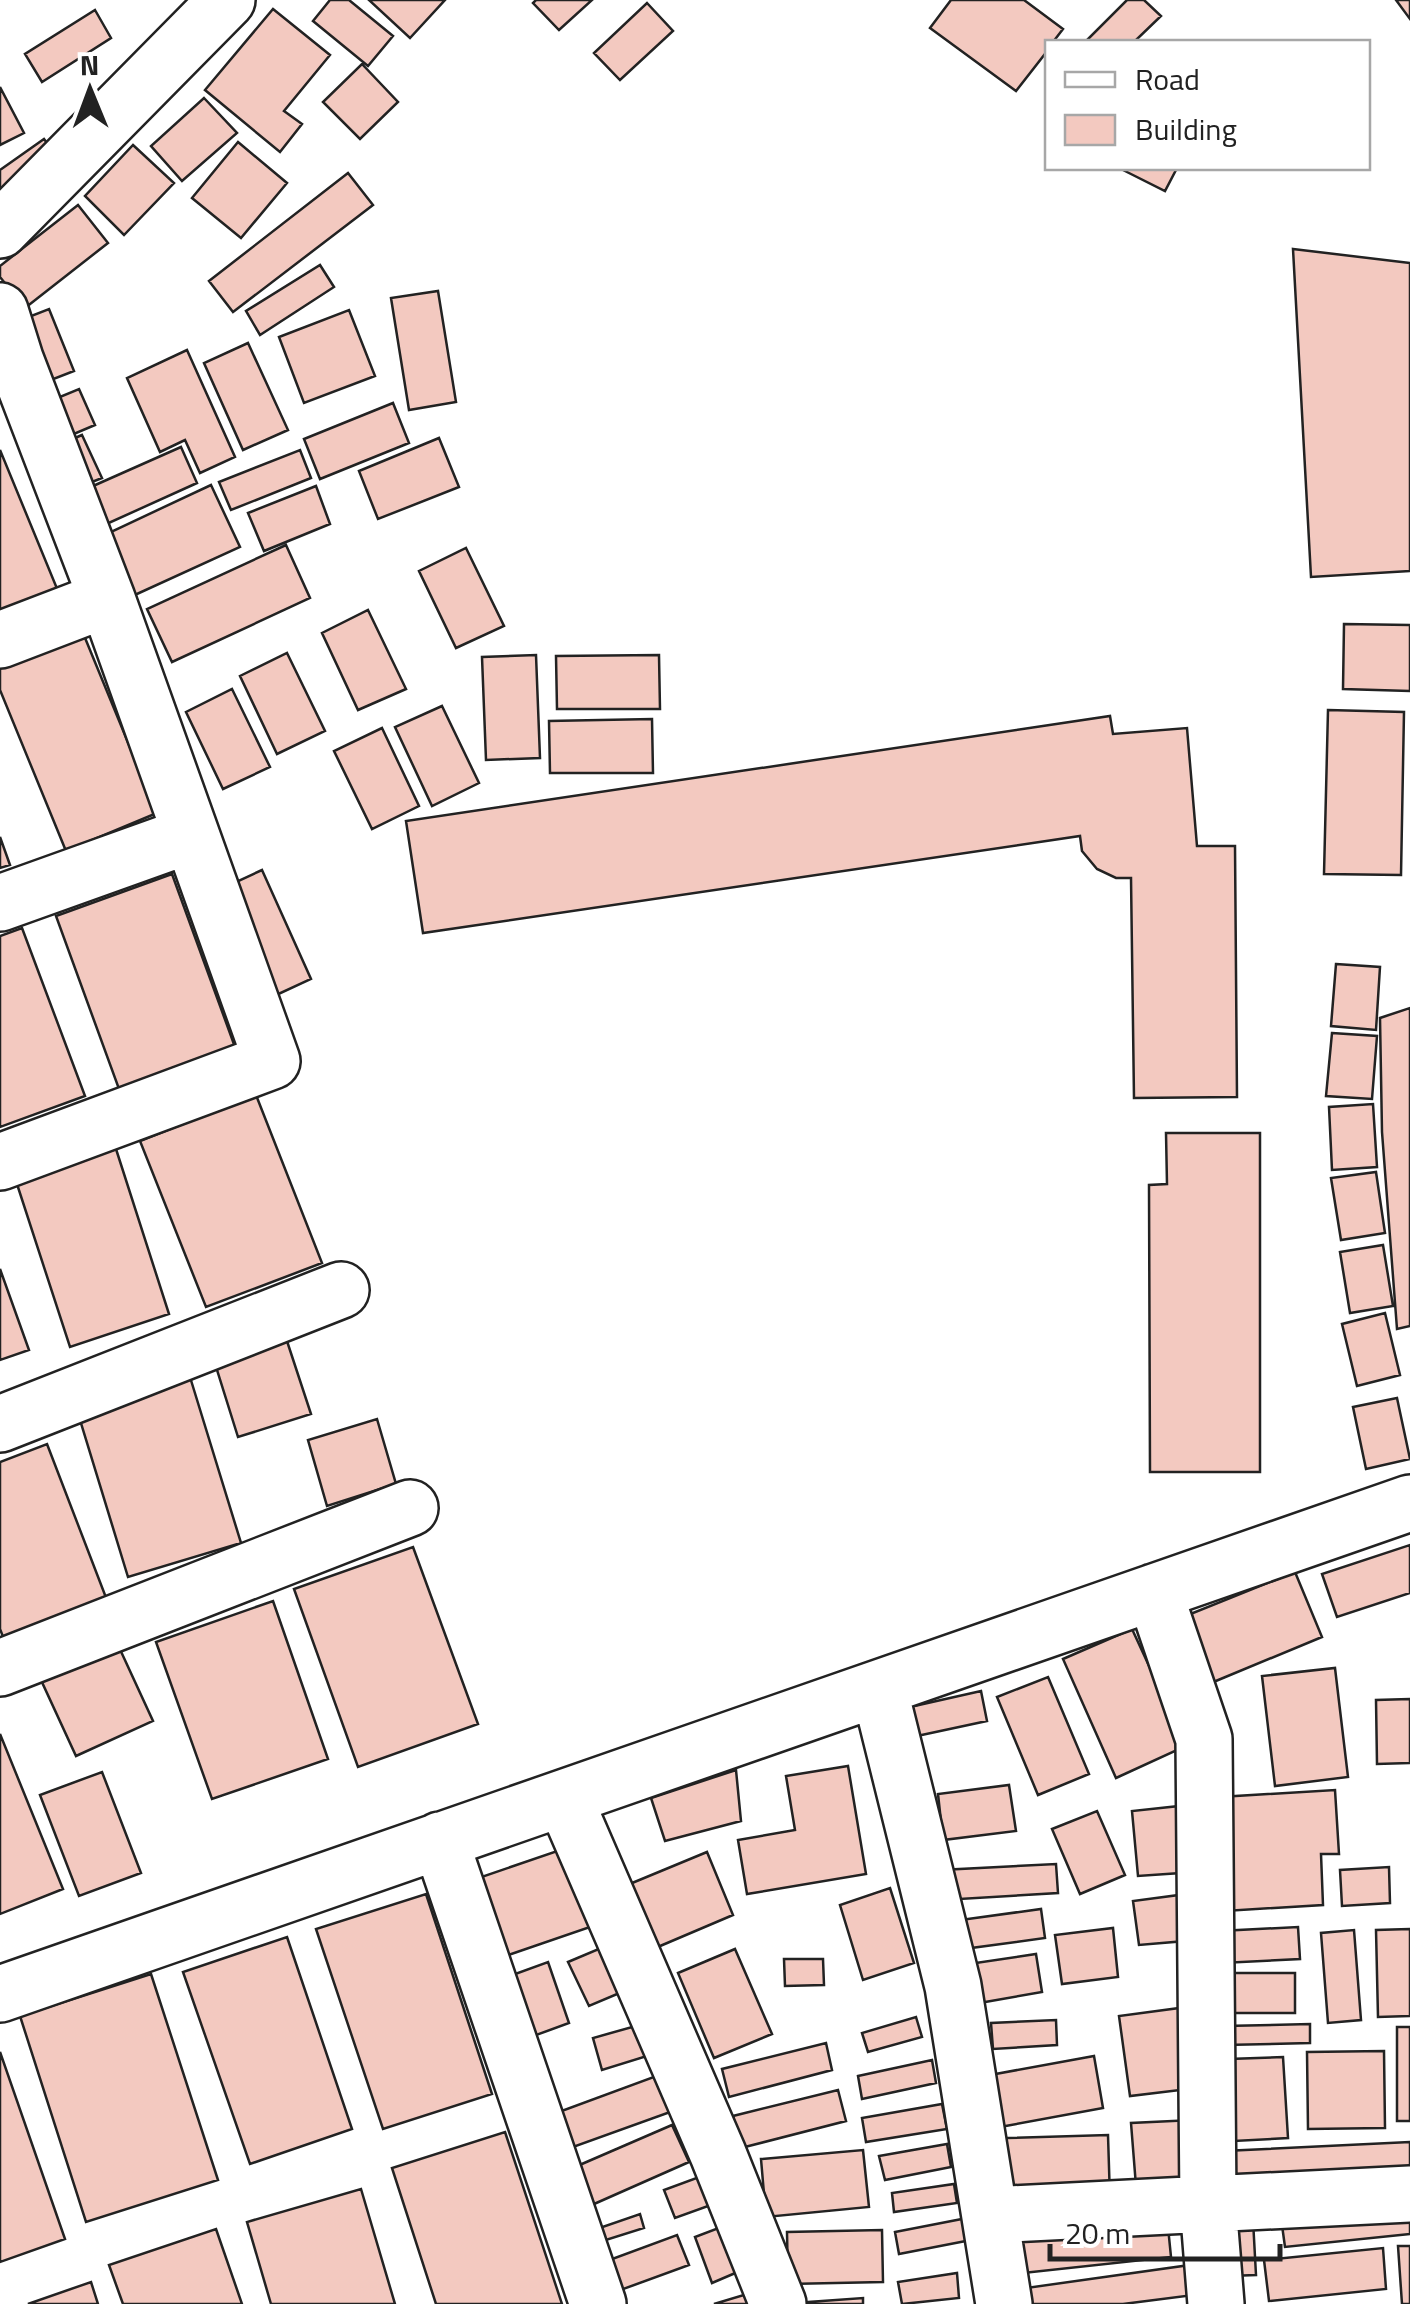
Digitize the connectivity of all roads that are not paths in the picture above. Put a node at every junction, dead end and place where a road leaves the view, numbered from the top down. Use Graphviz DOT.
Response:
graph roads {
  1 [pos="227,0"];
  2 [pos="0,230"];
  3 [pos="5,345"];
  4 [pos="107,600"];
  5 [pos="0,640"];
  6 [pos="190,834"];
  7 [pos="0,903"];
  8 [pos="0,1162"];
  9 [pos="341,1290"];
  10 [pos="0,1424"];
  11 [pos="1410,1503"];
  12 [pos="410,1508"];
  13 [pos="1154,1592"];
  14 [pos="0,1668"];
  15 [pos="880,1688"];
  16 [pos="564,1798"];
  17 [pos="440,1840"];
  18 [pos="0,1994"];
  19 [pos="1410,2194"];
  20 [pos="1208,2204"];
  21 [pos="990,2215"];
  22 [pos="598,2304"];
  23 [pos="778,2304"];
  24 [pos="1004,2304"];
  25 [pos="1216,2304"];
  1 -- 2 [label="street"];
  3 -- 4 [label="street"];
  4 -- 5 [label="street"];
  4 -- 6 [label="street"];
  6 -- 7 [label="street"];
  6 -- 8 [label="street"];
  9 -- 10 [label="street"];
  11 -- 13 [label="street"];
  12 -- 14 [label="street"];
  13 -- 15 [label="street"];
  13 -- 20 [label="street"];
  15 -- 16 [label="street"];
  15 -- 21 [label="street"];
  16 -- 17 [label="street"];
  16 -- 23 [label="street"];
  17 -- 18 [label="street"];
  17 -- 22 [label="street"];
  19 -- 20 [label="street"];
  20 -- 21 [label="street"];
  20 -- 25 [label="street"];
  21 -- 24 [label="street"];
}
